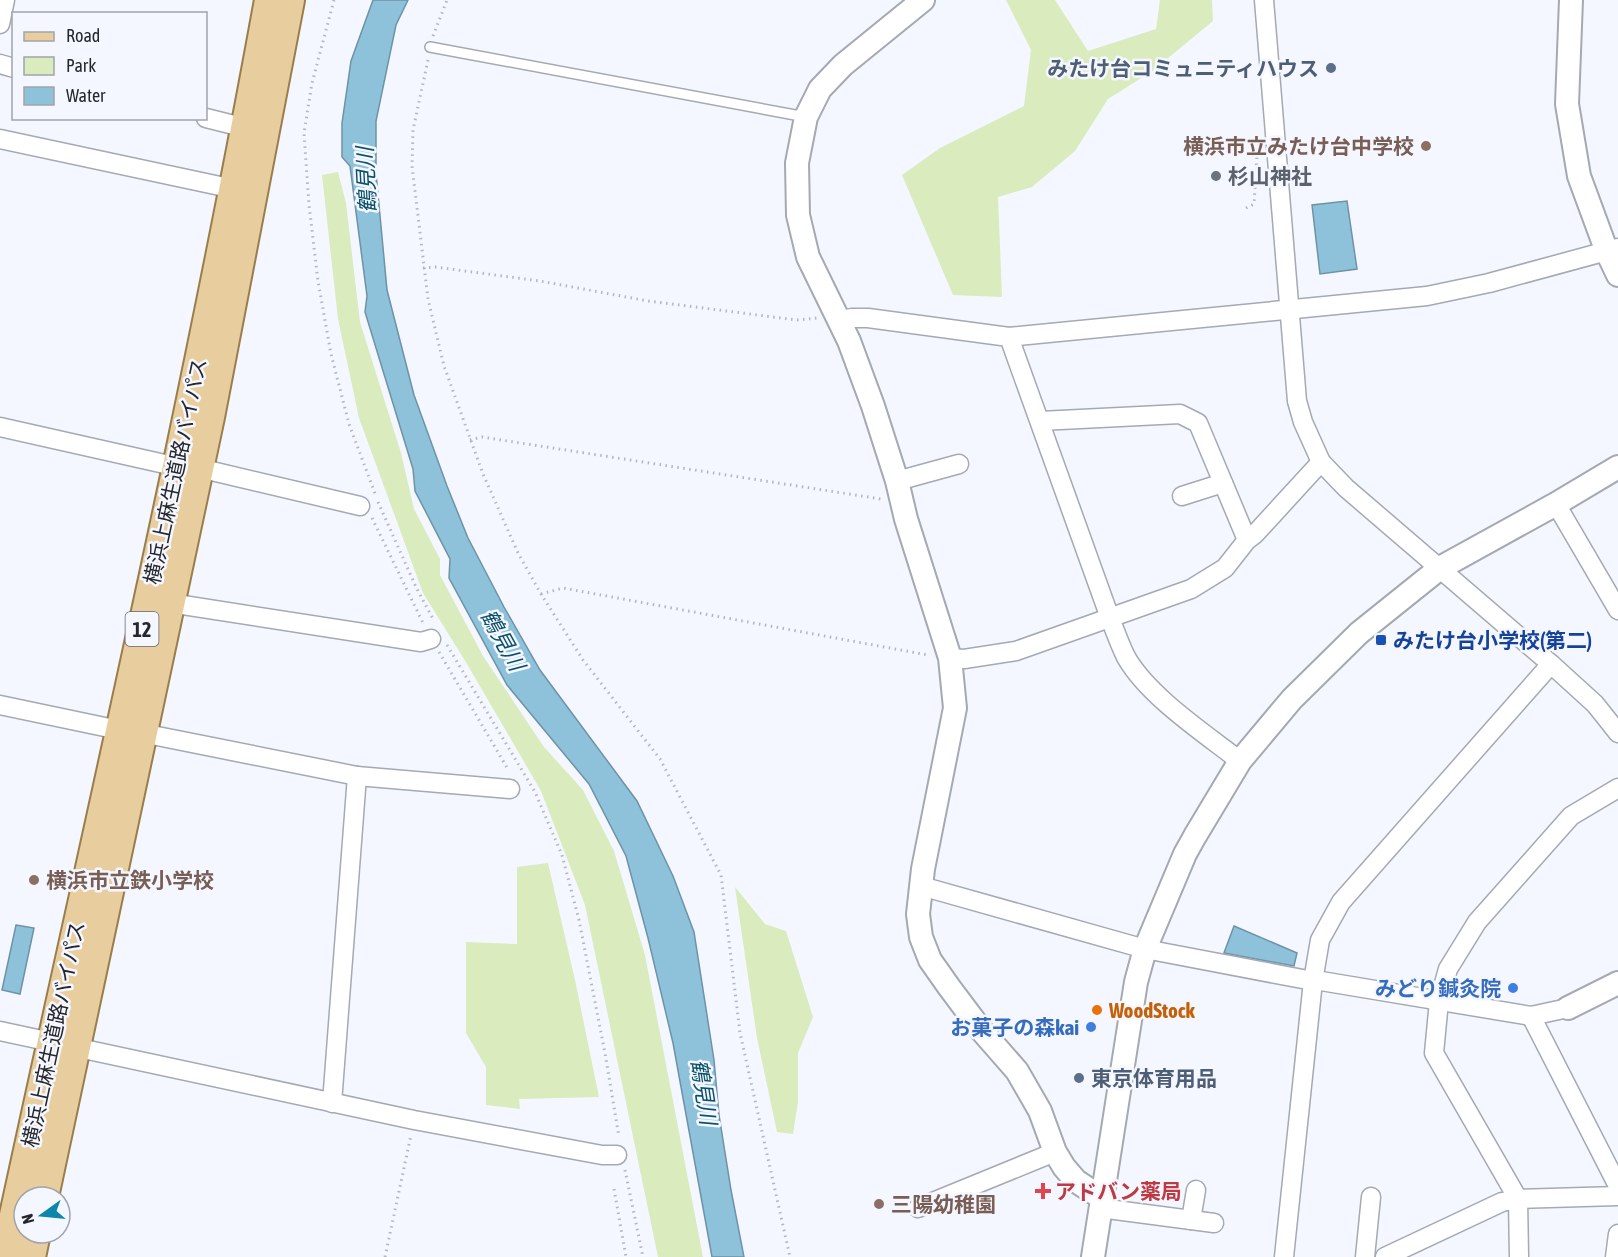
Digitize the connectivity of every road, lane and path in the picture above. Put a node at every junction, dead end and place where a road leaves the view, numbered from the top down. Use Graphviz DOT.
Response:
graph roads {
  1 [pos="6,0"];
  2 [pos="269,0"];
  3 [pos="290,0"];
  4 [pos="334,0"];
  5 [pos="447,0"];
  6 [pos="923,0"];
  7 [pos="1264,0"];
  8 [pos="1571,0"];
  9 [pos="0,24"];
  10 [pos="430,47"];
  11 [pos="806,117"];
  12 [pos="207,118"];
  13 [pos="246,128"];
  14 [pos="1274,134"];
  15 [pos="0,139"];
  16 [pos="234,189"];
  17 [pos="1246,208"];
  18 [pos="1612,250"];
  19 [pos="423,268"];
  20 [pos="1618,275"];
  21 [pos="1288,310"];
  22 [pos="838,316"];
  23 [pos="1009,337"];
  24 [pos="1040,421"];
  25 [pos="0,427"];
  26 [pos="470,440"];
  27 [pos="1321,462"];
  28 [pos="959,464"];
  29 [pos="188,467"];
  30 [pos="1618,467"];
  31 [pos="1223,483"];
  32 [pos="899,489"];
  33 [pos="1182,496"];
  34 [pos="1556,504"];
  35 [pos="360,506"];
  36 [pos="1247,540"];
  37 [pos="1440,568"];
  38 [pos="541,594"];
  39 [pos="170,603"];
  40 [pos="1618,610"];
  41 [pos="1110,618"];
  42 [pos="438,636"];
  43 [pos="950,658"];
  44 [pos="1551,664"];
  45 [pos="0,705"];
  46 [pos="130,732"];
  47 [pos="1618,733"];
  48 [pos="1240,760"];
  49 [pos="357,776"];
  50 [pos="1618,788"];
  51 [pos="510,789"];
  52 [pos="921,886"];
  53 [pos="1145,949"];
  54 [pos="1313,981"];
  55 [pos="1618,982"];
  56 [pos="1439,1000"];
  57 [pos="1568,1008"];
  58 [pos="1531,1016"];
  59 [pos="0,1031"];
  60 [pos="63,1045"];
  61 [pos="332,1103"];
  62 [pos="414,1120"];
  63 [pos="1055,1152"];
  64 [pos="620,1155"];
  65 [pos="46,1185"];
  66 [pos="1618,1186"];
  67 [pos="614,1189"];
  68 [pos="1196,1190"];
  69 [pos="1618,1196"];
  70 [pos="1371,1197"];
  71 [pos="1518,1199"];
  72 [pos="1101,1203"];
  73 [pos="918,1208"];
  74 [pos="1191,1220"];
  75 [pos="1214,1223"];
  76 [pos="1618,1234"];
  77 [pos="4,1257"];
  78 [pos="385,1257"];
  79 [pos="626,1257"];
  80 [pos="643,1257"];
  81 [pos="790,1257"];
  82 [pos="1093,1257"];
  83 [pos="1284,1257"];
  84 [pos="1365,1257"];
  85 [pos="1385,1257"];
  86 [pos="1519,1257"];
  87 [pos="1615,1257"];
  1 -- 9 [label="street"];
  2 -- 13 [label="main road, 横浜上麻生道路バイパス / 12"];
  3 -- 29 [label="main road, 横浜上麻生道路バイパス / 12"];
  4 -- 42 [label="path"];
  5 -- 10 [label="path"];
  6 -- 11 [label="street"];
  7 -- 14 [label="street"];
  8 -- 18 [label="street"];
  10 -- 11 [label="lane"];
  10 -- 19 [label="path"];
  11 -- 22 [label="street"];
  12 -- 13 [label="street"];
  13 -- 16 [label="main road, 横浜上麻生道路バイパス / 12"];
  14 -- 17 [label="path"];
  14 -- 21 [label="street"];
  15 -- 16 [label="street"];
  16 -- 29 [label="main road, 横浜上麻生道路バイパス / 12"];
  18 -- 20 [label="street"];
  18 -- 21 [label="street"];
  19 -- 22 [label="path"];
  19 -- 26 [label="path"];
  21 -- 23 [label="street"];
  21 -- 27 [label="street"];
  22 -- 23 [label="street"];
  22 -- 32 [label="street"];
  23 -- 24 [label="street"];
  24 -- 31 [label="street"];
  24 -- 41 [label="street"];
  25 -- 29 [label="street"];
  26 -- 32 [label="path"];
  26 -- 38 [label="path"];
  27 -- 36 [label="street"];
  27 -- 37 [label="street"];
  28 -- 32 [label="street"];
  29 -- 35 [label="street"];
  29 -- 39 [label="main road, 横浜上麻生道路バイパス / 12"];
  29 -- 46 [label="main road, 横浜上麻生道路バイパス / 12"];
  30 -- 34 [label="street"];
  31 -- 33 [label="street"];
  31 -- 36 [label="street"];
  32 -- 43 [label="street"];
  34 -- 37 [label="street"];
  34 -- 40 [label="street"];
  36 -- 41 [label="street"];
  37 -- 44 [label="street"];
  37 -- 48 [label="street"];
  38 -- 43 [label="path"];
  38 -- 81 [label="path"];
  39 -- 42 [label="street"];
  39 -- 46 [label="main road, 横浜上麻生道路バイパス / 12"];
  41 -- 43 [label="street"];
  41 -- 48 [label="street"];
  42 -- 64 [label="path"];
  43 -- 52 [label="street"];
  44 -- 47 [label="street"];
  44 -- 54 [label="street"];
  45 -- 46 [label="street"];
  46 -- 49 [label="street"];
  46 -- 60 [label="main road, 横浜上麻生道路バイパス / 12"];
  48 -- 53 [label="street"];
  49 -- 51 [label="street"];
  49 -- 61 [label="street"];
  50 -- 56 [label="street"];
  52 -- 53 [label="street"];
  52 -- 63 [label="street"];
  53 -- 54 [label="street"];
  53 -- 72 [label="street"];
  54 -- 56 [label="street"];
  54 -- 83 [label="street"];
  55 -- 57 [label="street"];
  56 -- 58 [label="street"];
  56 -- 71 [label="street"];
  57 -- 58 [label="street"];
  58 -- 66 [label="street"];
  59 -- 60 [label="street"];
  60 -- 61 [label="street"];
  60 -- 65 [label="main road, 横浜上麻生道路バイパス / 12"];
  60 -- 77 [label="main road, 横浜上麻生道路バイパス / 12"];
  61 -- 62 [label="street"];
  62 -- 64 [label="street"];
  62 -- 78 [label="path"];
  63 -- 72 [label="street"];
  63 -- 73 [label="street"];
  64 -- 80 [label="path"];
  67 -- 79 [label="path"];
  68 -- 74 [label="street"];
  69 -- 71 [label="street"];
  70 -- 84 [label="street"];
  71 -- 85 [label="street"];
  71 -- 86 [label="street"];
  72 -- 74 [label="street"];
  72 -- 82 [label="street"];
  74 -- 75 [label="street"];
  76 -- 87 [label="street"];
}
